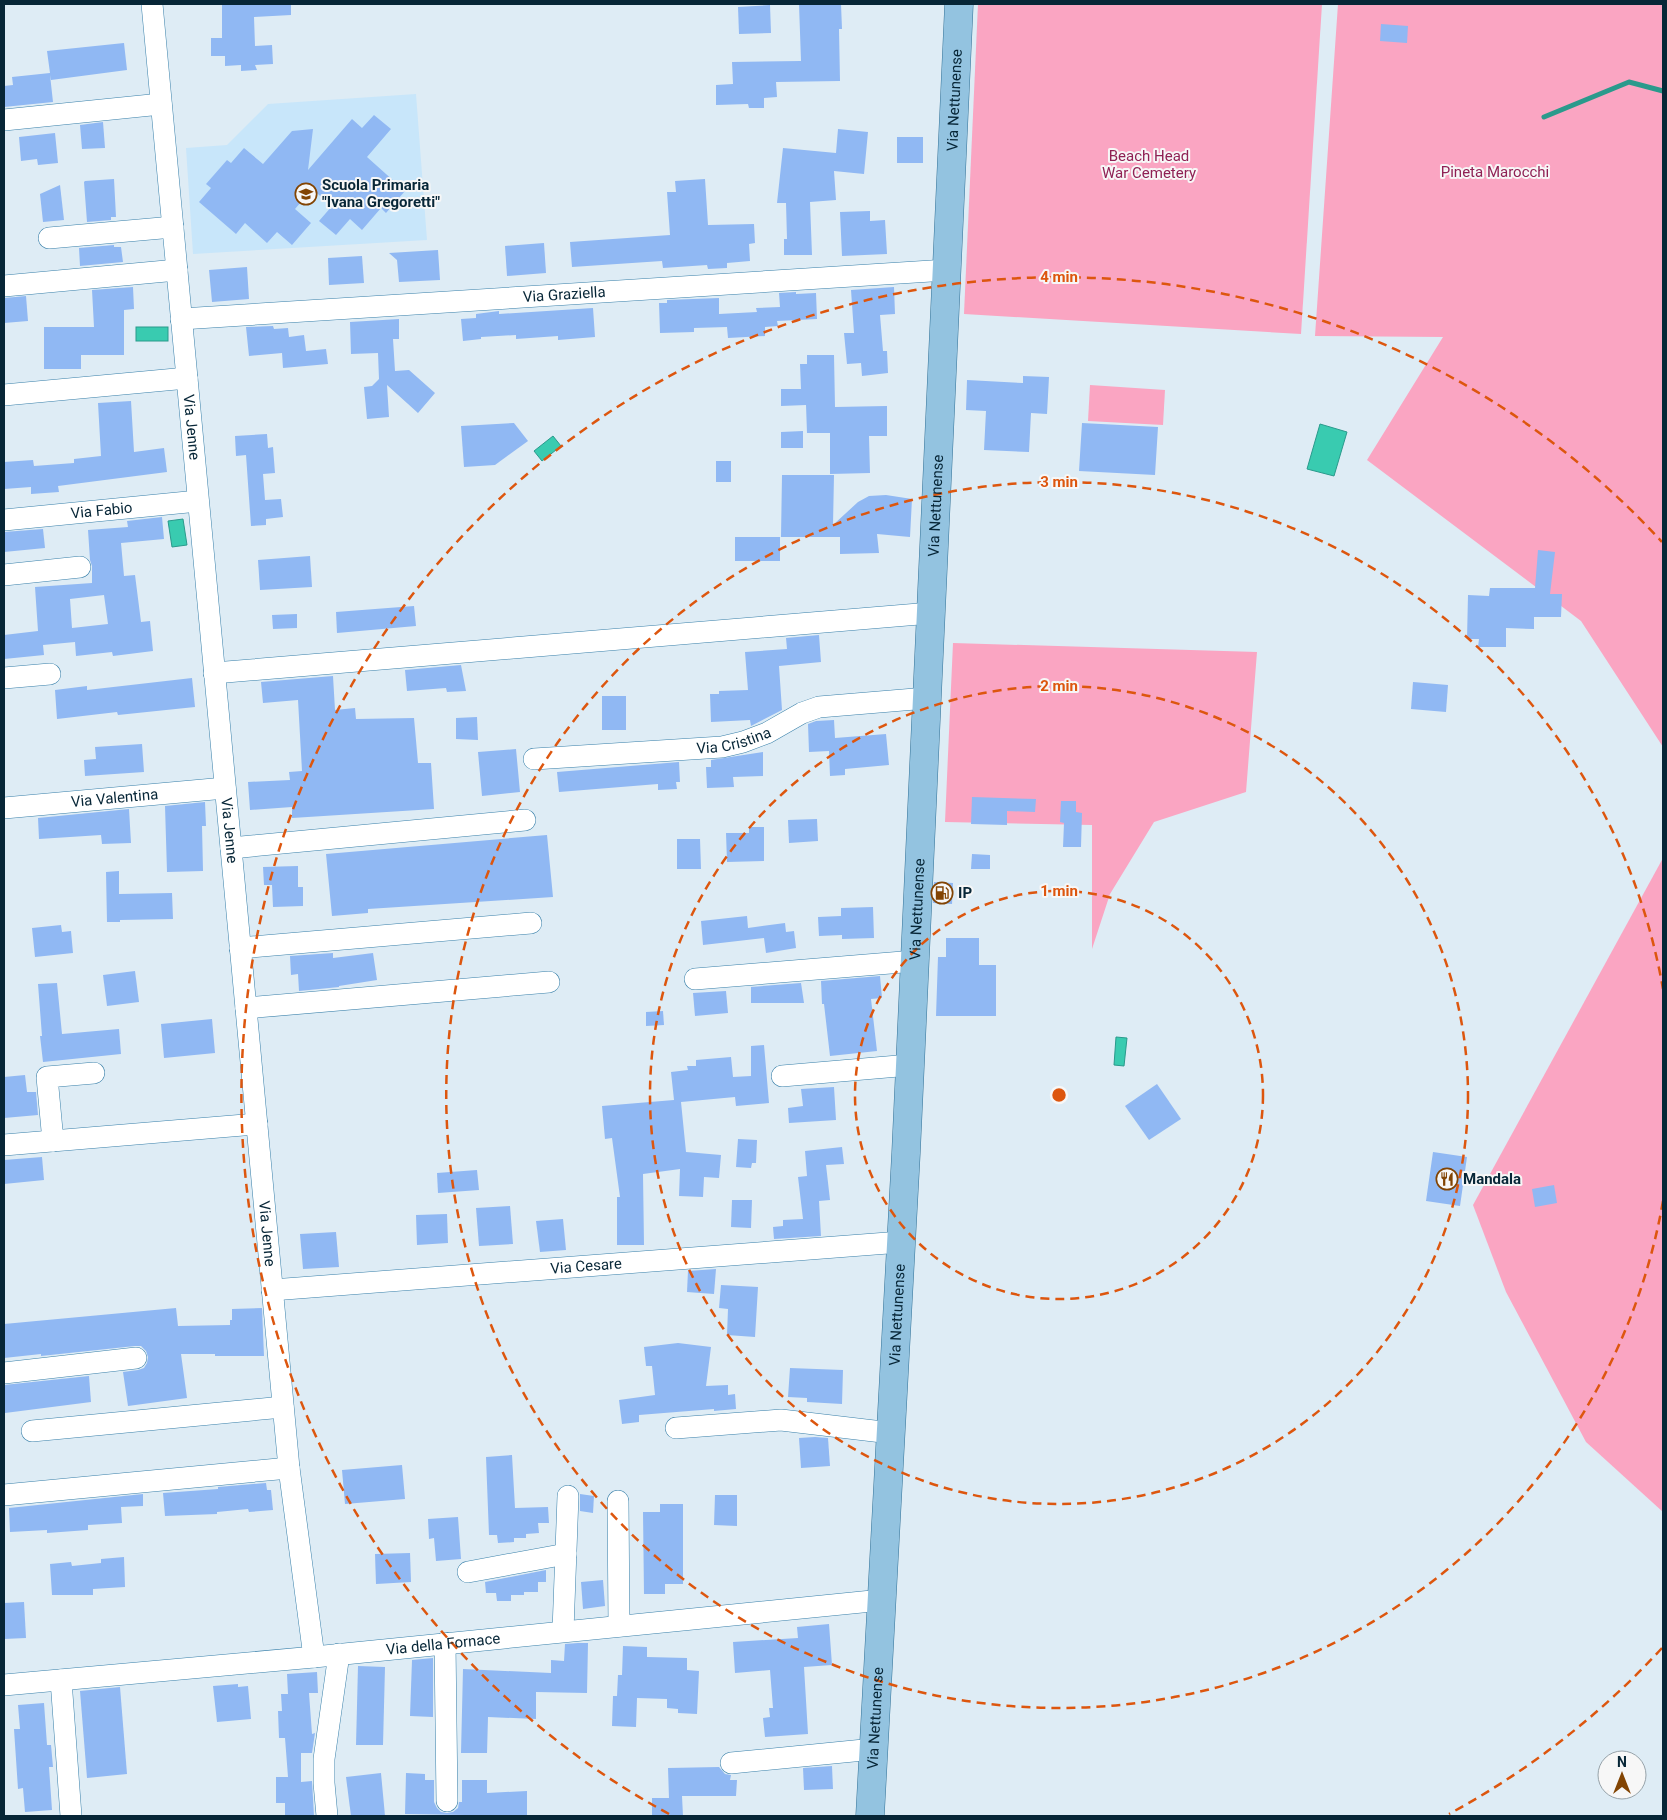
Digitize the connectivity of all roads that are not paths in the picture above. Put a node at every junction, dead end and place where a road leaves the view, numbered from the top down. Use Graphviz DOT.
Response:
graph roads {
  1 [pos="152,4"];
  2 [pos="959,4"];
  3 [pos="161,104"];
  4 [pos="4,120"];
  5 [pos="172,227"];
  6 [pos="49,238"];
  7 [pos="177,270"];
  8 [pos="947,270"];
  9 [pos="4,286"];
  10 [pos="181,319"];
  11 [pos="187,378"];
  12 [pos="4,395"];
  13 [pos="198,495"];
  14 [pos="4,507"];
  15 [pos="4,520"];
  16 [pos="80,567"];
  17 [pos="4,575"];
  18 [pos="931,613"];
  19 [pos="214,672"];
  20 [pos="50,674"];
  21 [pos="4,678"];
  22 [pos="927,698"];
  23 [pos="534,759"];
  24 [pos="225,788"];
  25 [pos="4,808"];
  26 [pos="525,820"];
  27 [pos="231,848"];
  28 [pos="531,923"];
  29 [pos="240,948"];
  30 [pos="915,961"];
  31 [pos="695,979"];
  32 [pos="549,982"];
  33 [pos="246,1008"];
  34 [pos="910,1065"];
  35 [pos="94,1073"];
  36 [pos="782,1076"];
  37 [pos="257,1124"];
  38 [pos="53,1141"];
  39 [pos="4,1145"];
  40 [pos="901,1242"];
  41 [pos="272,1290"];
  42 [pos="136,1358"];
  43 [pos="4,1373"];
  44 [pos="283,1407"];
  45 [pos="676,1428"];
  46 [pos="32,1431"];
  47 [pos="891,1433"];
  48 [pos="289,1468"];
  49 [pos="4,1495"];
  50 [pos="568,1496"];
  51 [pos="618,1501"];
  52 [pos="566,1554"];
  53 [pos="468,1572"];
  54 [pos="882,1600"];
  55 [pos="618,1626"];
  56 [pos="563,1631"];
  57 [pos="445,1643"];
  58 [pos="339,1654"];
  59 [pos="314,1657"];
  60 [pos="61,1680"];
  61 [pos="4,1685"];
  62 [pos="874,1749"];
  63 [pos="731,1763"];
  64 [pos="447,1800"];
  65 [pos="71,1816"];
  66 [pos="327,1816"];
  67 [pos="870,1816"];
  1 -- 3 [label="street, Via Jenne"];
  2 -- 8 [label="main road, Via Nettunense"];
  3 -- 4 [label="street"];
  3 -- 5 [label="street, Via Jenne"];
  5 -- 6 [label="street"];
  5 -- 7 [label="street, Via Jenne"];
  7 -- 9 [label="street"];
  7 -- 10 [label="street, Via Jenne"];
  8 -- 10 [label="street, Via Graziella"];
  8 -- 18 [label="main road, Via Nettunense"];
  10 -- 11 [label="street, Via Jenne"];
  11 -- 12 [label="street"];
  11 -- 13 [label="street, Via Jenne"];
  13 -- 14 [label="street"];
  13 -- 15 [label="street, Via Fabio"];
  13 -- 19 [label="street, Via Jenne"];
  16 -- 17 [label="street"];
  18 -- 19 [label="street"];
  18 -- 22 [label="main road, Via Nettunense"];
  19 -- 24 [label="street, Via Jenne"];
  20 -- 21 [label="street"];
  22 -- 23 [label="street, Via Cristina"];
  22 -- 30 [label="main road, Via Nettunense"];
  24 -- 25 [label="street, Via Valentina"];
  24 -- 27 [label="street, Via Jenne"];
  26 -- 27 [label="street"];
  27 -- 29 [label="street, Via Jenne"];
  28 -- 29 [label="street"];
  29 -- 33 [label="street, Via Jenne"];
  30 -- 31 [label="street"];
  30 -- 34 [label="main road, Via Nettunense"];
  32 -- 33 [label="street"];
  33 -- 37 [label="street, Via Jenne"];
  34 -- 36 [label="street"];
  34 -- 40 [label="main road, Via Nettunense"];
  35 -- 38 [label="street"];
  37 -- 38 [label="street"];
  37 -- 41 [label="street, Via Jenne"];
  38 -- 39 [label="street"];
  40 -- 41 [label="street, Via Cesare"];
  40 -- 47 [label="main road, Via Nettunense"];
  41 -- 44 [label="street, Via Jenne"];
  42 -- 43 [label="street"];
  44 -- 46 [label="street"];
  44 -- 48 [label="street, Via Jenne"];
  45 -- 47 [label="street"];
  47 -- 54 [label="main road, Via Nettunense"];
  48 -- 49 [label="street"];
  48 -- 59 [label="street, Via Jenne"];
  50 -- 52 [label="street"];
  51 -- 55 [label="street"];
  52 -- 53 [label="street"];
  52 -- 56 [label="street"];
  54 -- 55 [label="street, Via della Fornace"];
  54 -- 62 [label="main road, Via Nettunense"];
  55 -- 56 [label="street, Via della Fornace"];
  56 -- 57 [label="street, Via della Fornace"];
  57 -- 58 [label="street, Via della Fornace"];
  57 -- 64 [label="street"];
  58 -- 59 [label="street, Via della Fornace"];
  58 -- 66 [label="street"];
  59 -- 60 [label="street, Via della Fornace"];
  60 -- 61 [label="street, Via della Fornace"];
  60 -- 65 [label="street"];
  62 -- 63 [label="street"];
  62 -- 67 [label="main road, Via Nettunense"];
}
